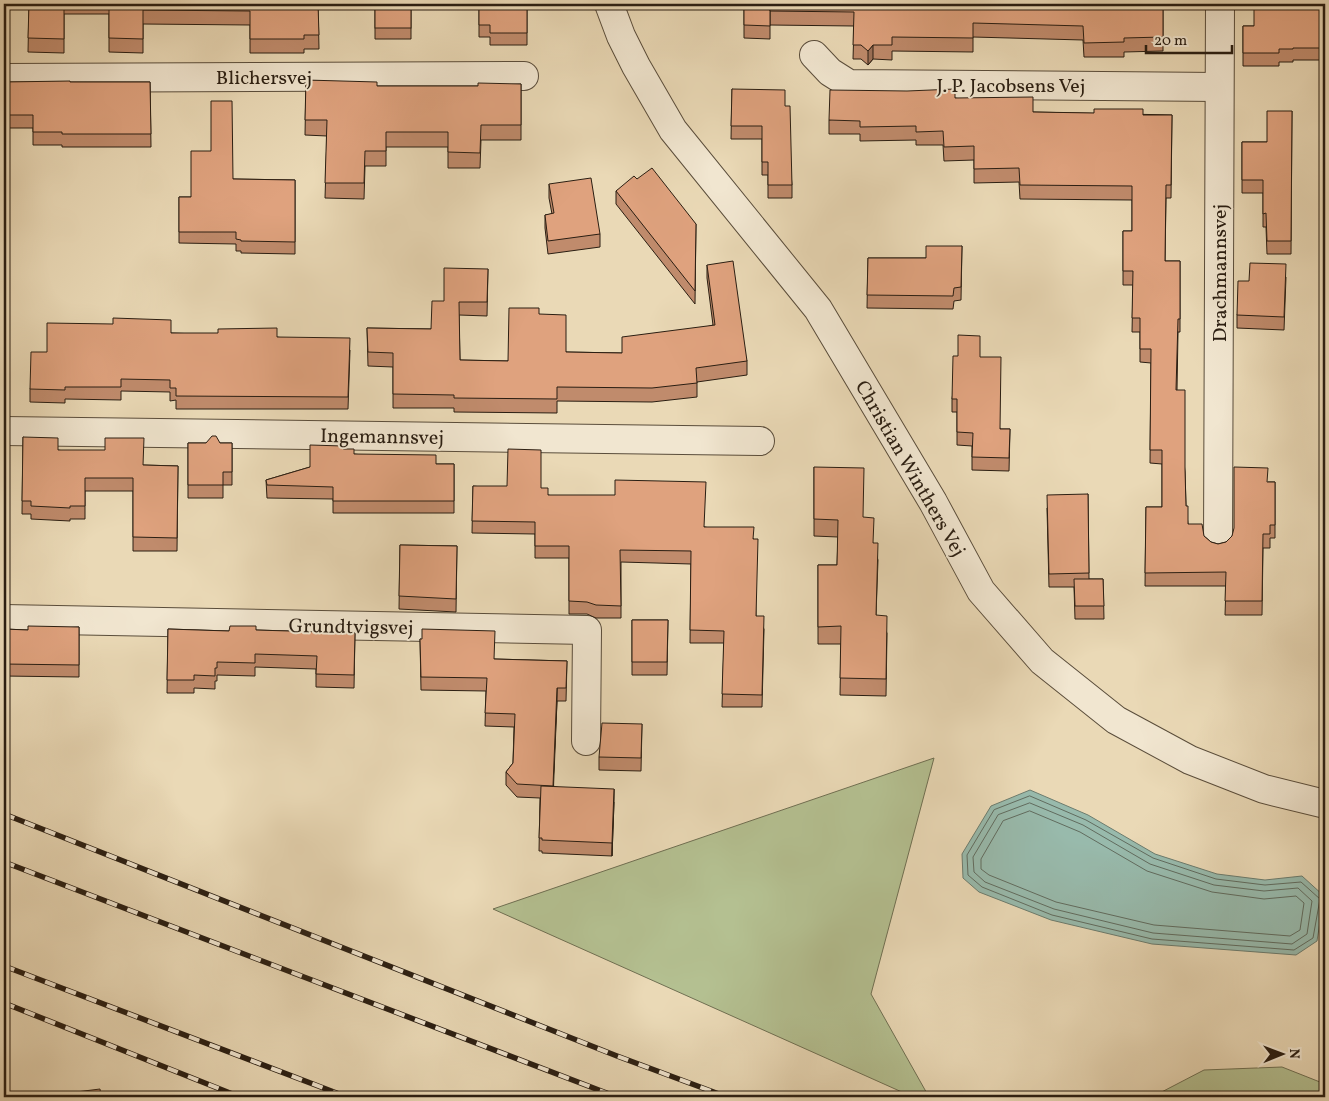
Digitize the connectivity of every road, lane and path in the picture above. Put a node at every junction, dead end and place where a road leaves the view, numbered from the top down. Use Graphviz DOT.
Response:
graph roads {
  1 [pos="609,4"];
  2 [pos="1220,4"];
  3 [pos="814,55"];
  4 [pos="524,76"];
  5 [pos="4,78"];
  6 [pos="1219,87"];
  7 [pos="4,431"];
  8 [pos="760,441"];
  9 [pos="1218,542"];
  10 [pos="4,619"];
  11 [pos="586,741"];
  12 [pos="1325,804"];
  1 -- 12 [label="street, Christian Winthers Vej"];
  2 -- 6 [label="street, Drachmannsvej"];
  3 -- 6 [label="street, J. P. Jacobsens Vej"];
  4 -- 5 [label="street, Blichersvej"];
  6 -- 9 [label="street, Drachmannsvej"];
  7 -- 8 [label="street, Ingemannsvej"];
  10 -- 11 [label="street, Grundtvigsvej"];
}
